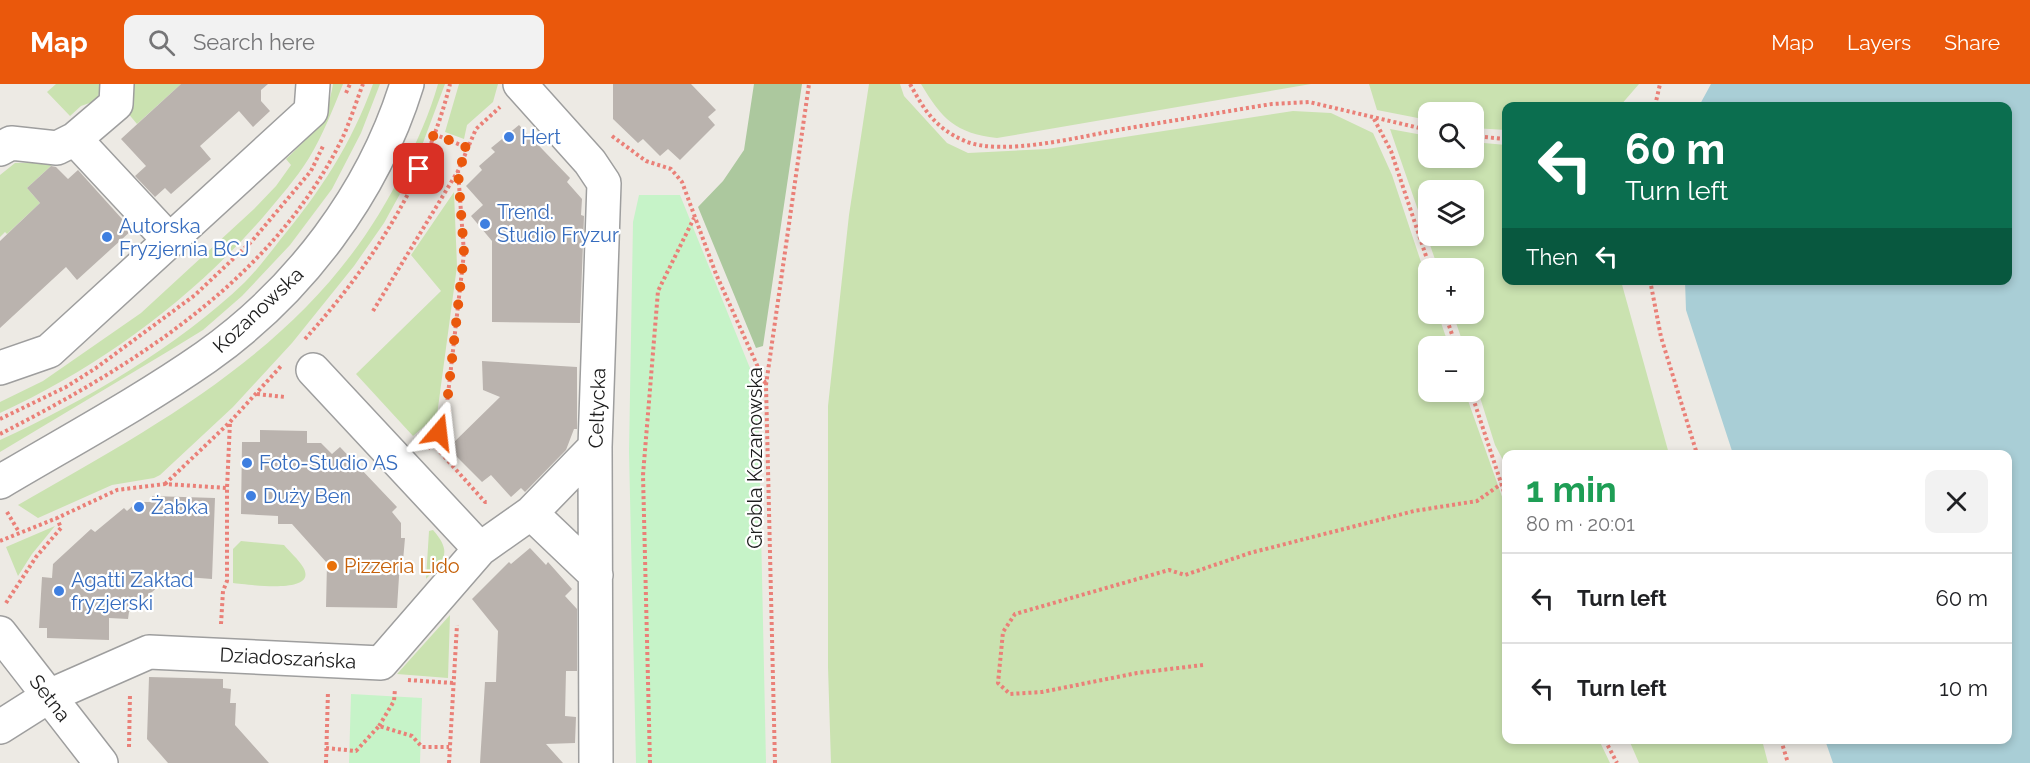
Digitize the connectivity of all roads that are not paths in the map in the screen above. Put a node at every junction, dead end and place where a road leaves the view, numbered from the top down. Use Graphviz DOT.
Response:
graph roads {
  1 [pos="117,84"];
  2 [pos="314,84"];
  3 [pos="407,84"];
  4 [pos="520,85"];
  5 [pos="75,139"];
  6 [pos="0,149"];
  7 [pos="170,241"];
  8 [pos="299,359"];
  9 [pos="0,368"];
  10 [pos="595,447"];
  11 [pos="2,494"];
  12 [pos="531,513"];
  13 [pos="480,549"];
  14 [pos="596,575"];
  15 [pos="0,633"];
  16 [pos="48,696"];
  17 [pos="0,727"];
  18 [pos="115,758"];
  19 [pos="597,763"];
  1 -- 5 [label="street"];
  2 -- 7 [label="street"];
  3 -- 11 [label="street, Kozanowska"];
  4 -- 10 [label="street, Celtycka"];
  5 -- 6 [label="street"];
  5 -- 7 [label="street"];
  7 -- 9 [label="street"];
  8 -- 13 [label="street"];
  10 -- 12 [label="street, Dziadoszańska"];
  10 -- 14 [label="street, Celtycka"];
  12 -- 13 [label="street, Dziadoszańska"];
  12 -- 14 [label="street"];
  13 -- 16 [label="street, Dziadoszańska"];
  14 -- 19 [label="street, Celtycka"];
  15 -- 16 [label="street, Setna"];
  16 -- 17 [label="street, Dziadoszańska"];
  16 -- 18 [label="street, Setna"];
}
